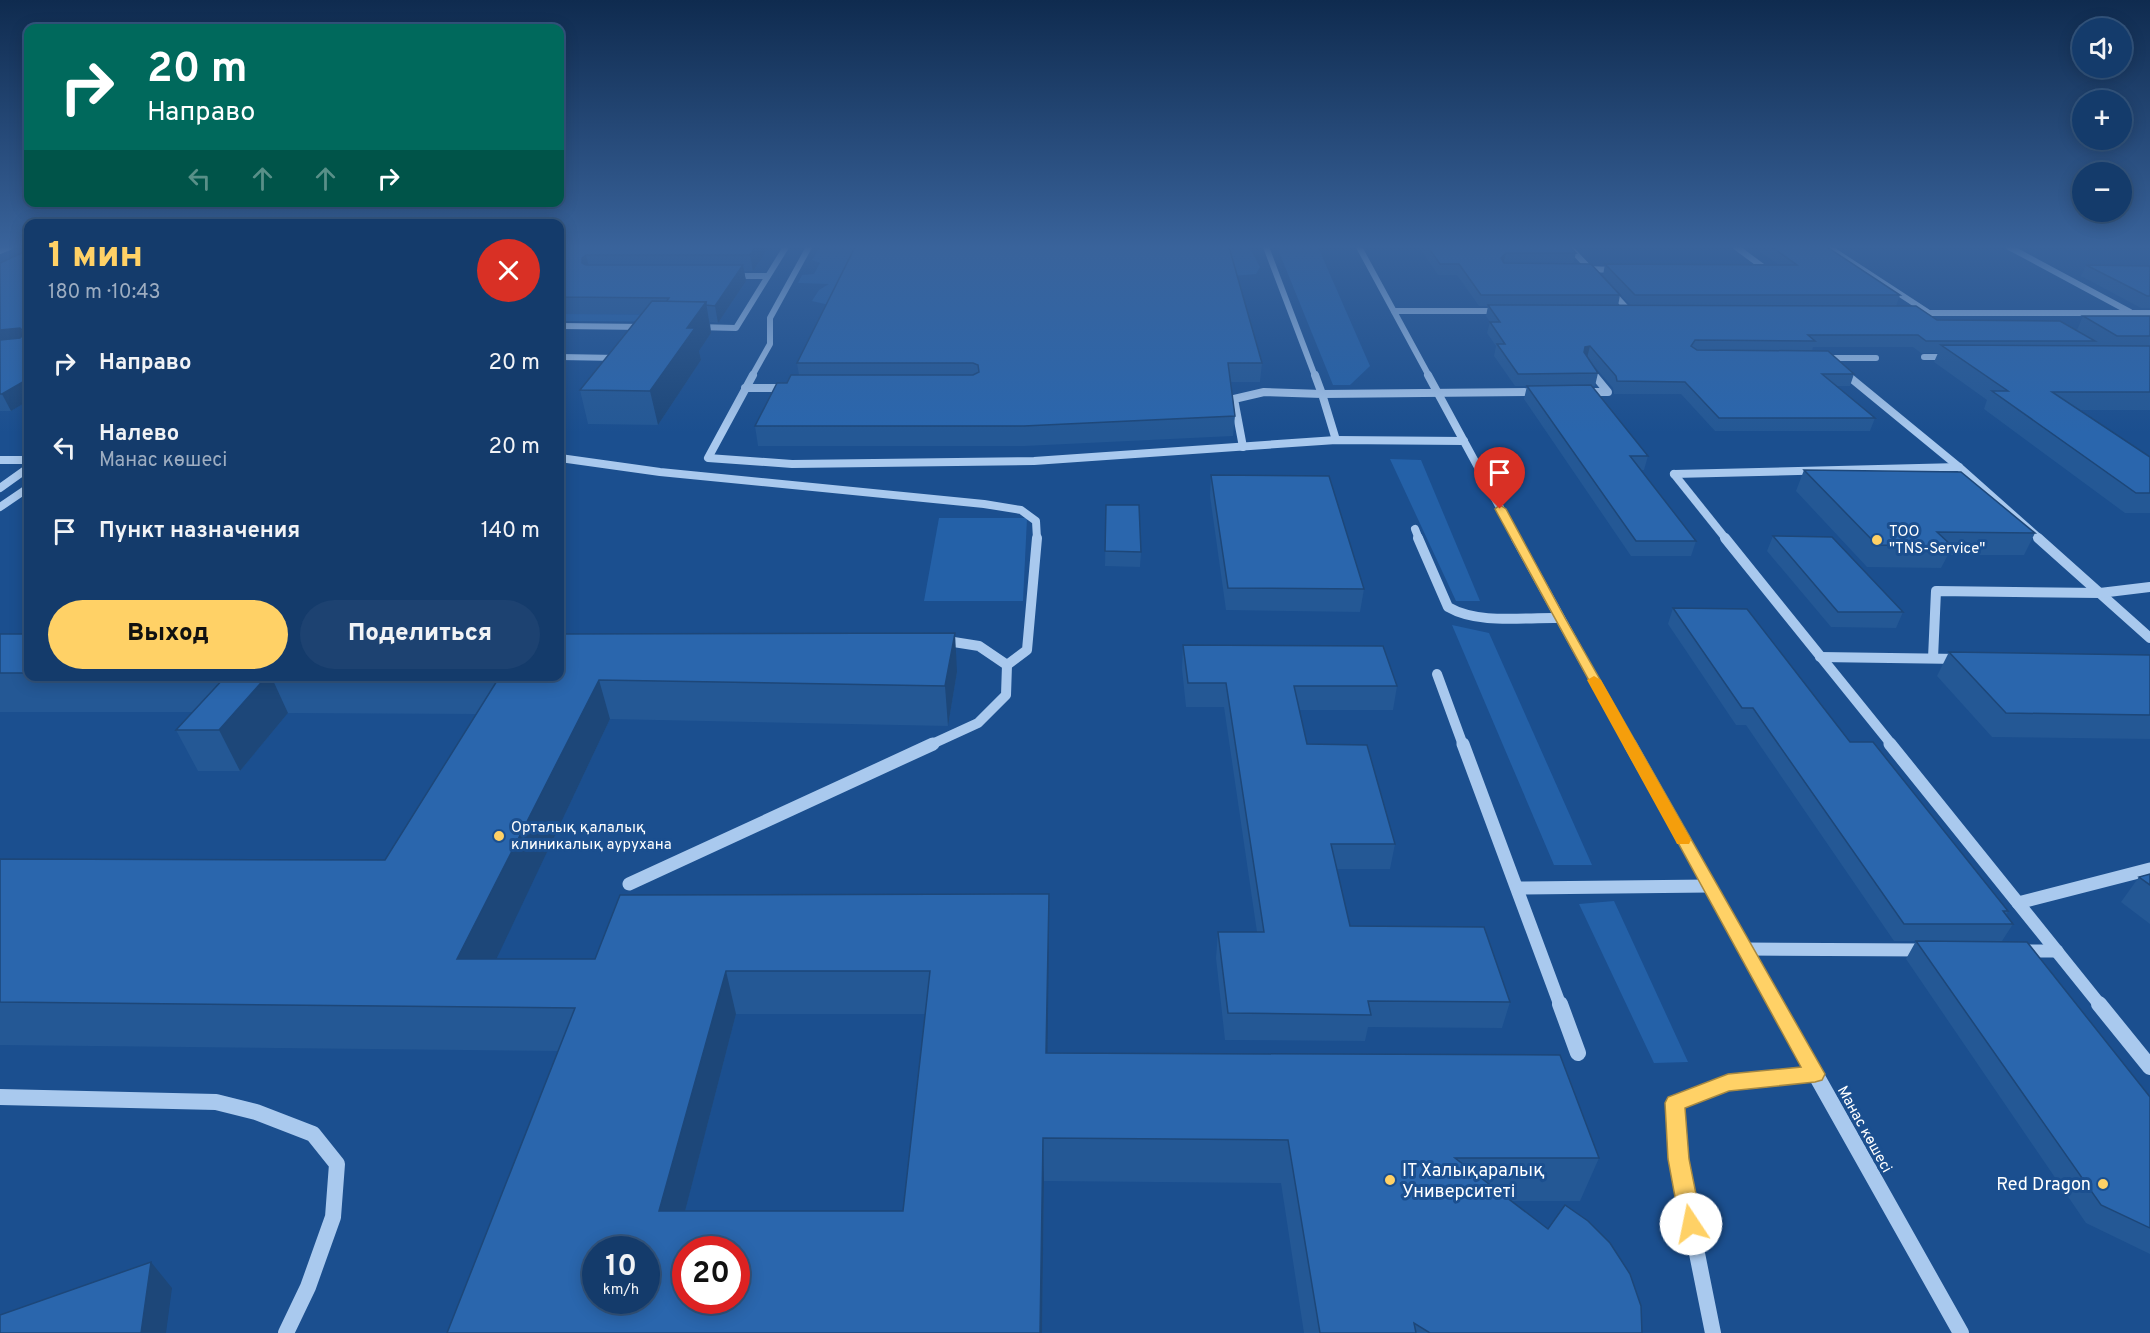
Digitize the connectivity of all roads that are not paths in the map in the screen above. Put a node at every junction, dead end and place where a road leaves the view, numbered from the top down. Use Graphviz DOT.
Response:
graph roads {
  1 [pos="747,309"];
  2 [pos="775,309"];
  3 [pos="1290,309"];
  4 [pos="1627,309"];
  5 [pos="1923,309"];
  6 [pos="2125,309"];
  7 [pos="1394,311"];
  8 [pos="1505,311"];
  9 [pos="1619,312"];
  10 [pos="1630,312"];
  11 [pos="1642,312"];
  12 [pos="1906,313"];
  13 [pos="1929,313"];
  14 [pos="2033,313"];
  15 [pos="2132,313"];
  16 [pos="2150,313"];
  17 [pos="2052,324"];
  18 [pos="564,326"];
  19 [pos="654,327"];
  20 [pos="689,327"];
  21 [pos="564,357"];
  22 [pos="1924,357"];
  23 [pos="1958,357"];
  24 [pos="618,358"];
  25 [pos="1815,358"];
  26 [pos="1826,358"];
  27 [pos="1876,358"];
  28 [pos="1586,363"];
  29 [pos="745,388"];
  30 [pos="791,388"];
  31 [pos="1437,392"];
  32 [pos="1551,392"];
  33 [pos="1574,392"];
  34 [pos="1322,394"];
  35 [pos="1336,440"];
  36 [pos="1464,441"];
  37 [pos="1243,447"];
  38 [pos="564,459"];
  39 [pos="0,460"];
  40 [pos="24,460"];
  41 [pos="1959,467"];
  42 [pos="24,471"];
  43 [pos="0,488"];
  44 [pos="24,491"];
  45 [pos="0,507"];
  46 [pos="1415,529"];
  47 [pos="2150,587"];
  48 [pos="2100,593"];
  49 [pos="1559,618"];
  50 [pos="2150,638"];
  51 [pos="933,640"];
  52 [pos="1820,657"];
  53 [pos="1933,658"];
  54 [pos="1967,659"];
  55 [pos="1007,665"];
  56 [pos="1437,674"];
  57 [pos="2150,869"];
  58 [pos="629,884"];
  59 [pos="1709,886"];
  60 [pos="1517,888"];
  61 [pos="2018,903"];
  62 [pos="1745,949"];
  63 [pos="1939,950"];
  64 [pos="2010,951"];
  65 [pos="2057,951"];
  66 [pos="1578,1053"];
  67 [pos="2150,1067"];
  68 [pos="1815,1074"];
  69 [pos="0,1097"];
  70 [pos="286,1333"];
  71 [pos="1713,1333"];
  72 [pos="1960,1333"];
  1 -- 20 [label="street"];
  2 -- 29 [label="street"];
  3 -- 34 [label="street"];
  4 -- 10 [label="street"];
  5 -- 13 [label="street"];
  6 -- 15 [label="street"];
  7 -- 8 [label="street"];
  7 -- 31 [label="street, Манас көшесі"];
  9 -- 10 [label="street"];
  10 -- 11 [label="street"];
  12 -- 13 [label="street"];
  13 -- 14 [label="street"];
  14 -- 15 [label="street"];
  14 -- 17 [label="street"];
  15 -- 16 [label="street"];
  18 -- 19 [label="street"];
  21 -- 24 [label="street"];
  22 -- 23 [label="street"];
  25 -- 26 [label="street"];
  26 -- 27 [label="street"];
  26 -- 41 [label="street"];
  28 -- 33 [label="street"];
  29 -- 30 [label="street"];
  29 -- 37 [label="street"];
  31 -- 32 [label="street"];
  31 -- 34 [label="street"];
  31 -- 36 [label="street, Манас көшесі"];
  34 -- 35 [label="street"];
  34 -- 37 [label="street"];
  35 -- 36 [label="street"];
  35 -- 37 [label="street"];
  36 -- 49 [label="street, Манас көшесі"];
  38 -- 55 [label="street"];
  39 -- 40 [label="street"];
  41 -- 48 [label="street"];
  41 -- 52 [label="street"];
  42 -- 43 [label="street"];
  44 -- 45 [label="street"];
  46 -- 49 [label="street"];
  47 -- 48 [label="street"];
  48 -- 50 [label="street"];
  48 -- 53 [label="street"];
  49 -- 59 [label="street, Манас көшесі"];
  51 -- 55 [label="street"];
  52 -- 53 [label="street"];
  52 -- 61 [label="street"];
  53 -- 54 [label="street"];
  55 -- 58 [label="street"];
  56 -- 60 [label="street"];
  57 -- 61 [label="street"];
  59 -- 60 [label="street"];
  59 -- 62 [label="street, Манас көшесі"];
  60 -- 66 [label="street"];
  61 -- 65 [label="street"];
  62 -- 63 [label="street"];
  62 -- 68 [label="street, Манас көшесі"];
  64 -- 65 [label="street"];
  65 -- 67 [label="street"];
  68 -- 71 [label="street"];
  68 -- 72 [label="street, Манас көшесі"];
  69 -- 70 [label="street"];
}
